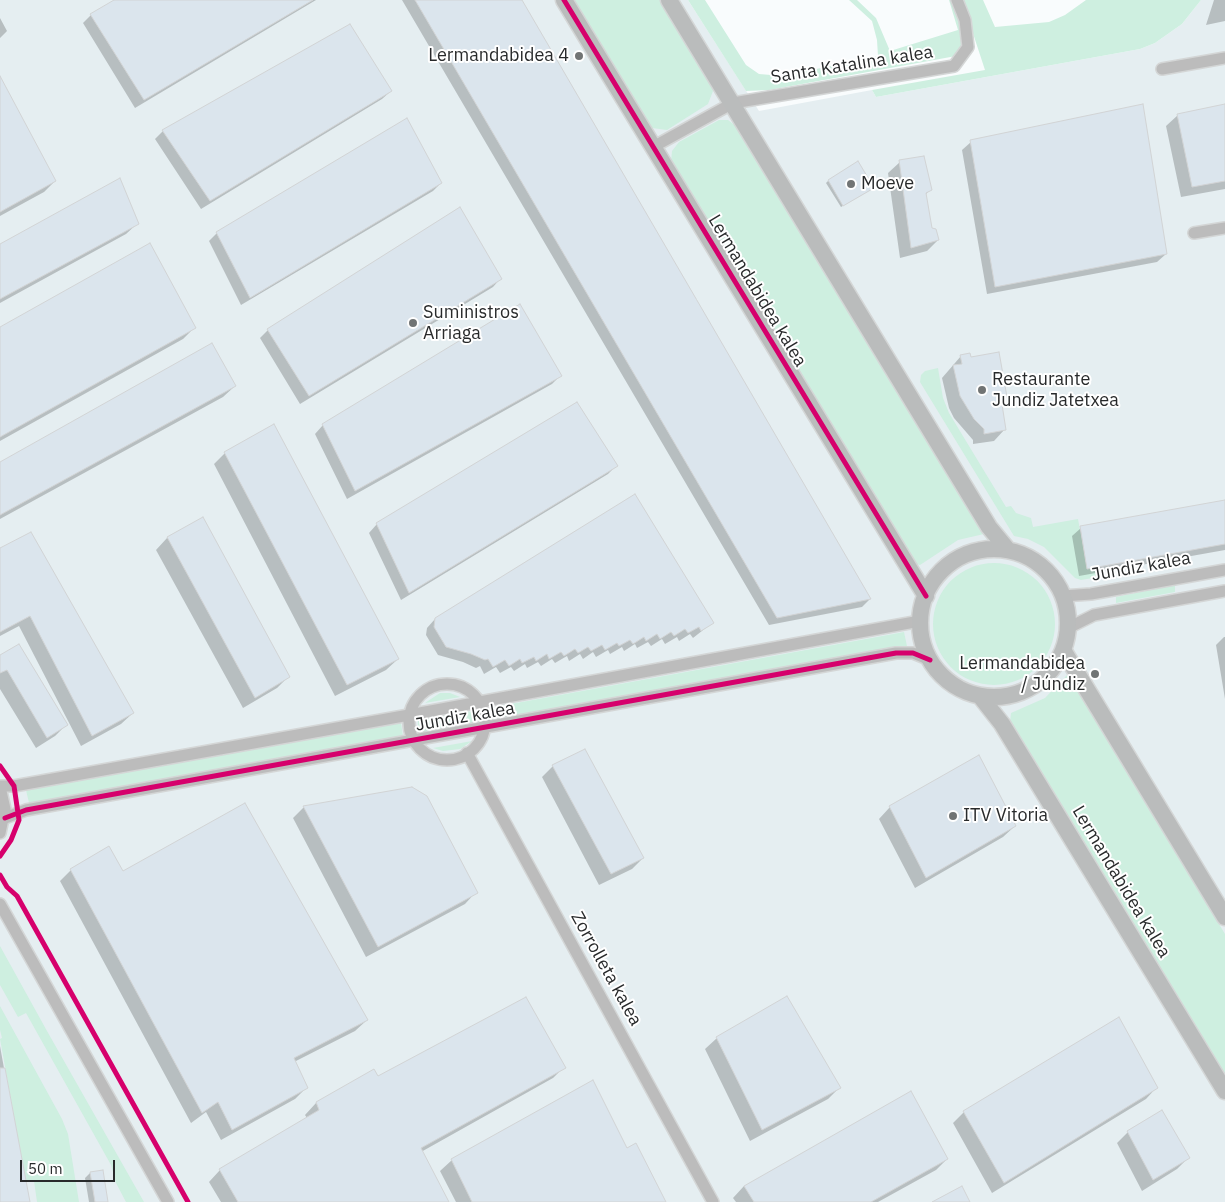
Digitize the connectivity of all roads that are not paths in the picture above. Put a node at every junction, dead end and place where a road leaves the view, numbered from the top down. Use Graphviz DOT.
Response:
graph roads {
  1 [pos="564,0"];
  2 [pos="669,0"];
  3 [pos="957,0"];
  4 [pos="1225,58"];
  5 [pos="1162,69"];
  6 [pos="733,103"];
  7 [pos="653,147"];
  8 [pos="1225,228"];
  9 [pos="1194,233"];
  10 [pos="1008,550"];
  11 [pos="1225,570"];
  12 [pos="1225,591"];
  13 [pos="926,596"];
  14 [pos="1063,596"];
  15 [pos="920,621"];
  16 [pos="1068,628"];
  17 [pos="1063,650"];
  18 [pos="930,660"];
  19 [pos="980,696"];
  20 [pos="480,702"];
  21 [pos="410,715"];
  22 [pos="485,728"];
  23 [pos="414,740"];
  24 [pos="467,754"];
  25 [pos="0,787"];
  26 [pos="5,818"];
  27 [pos="0,833"];
  28 [pos="0,904"];
  29 [pos="1225,917"];
  30 [pos="1225,1091"];
  31 [pos="168,1202"];
  32 [pos="713,1202"];
  1 -- 7 [label="street, Lermandabidea kalea"];
  2 -- 6 [label="street"];
  3 -- 6 [label="street, Santa Katalina kalea"];
  4 -- 5 [label="street"];
  6 -- 7 [label="street"];
  6 -- 10 [label="street"];
  7 -- 13 [label="street, Lermandabidea kalea"];
  8 -- 9 [label="street"];
  10 -- 13 [label="street"];
  10 -- 14 [label="street"];
  11 -- 14 [label="street, Jundiz kalea"];
  12 -- 16 [label="street"];
  13 -- 15 [label="street"];
  14 -- 16 [label="street"];
  15 -- 18 [label="street"];
  15 -- 20 [label="street, Jundiz kalea"];
  16 -- 17 [label="street"];
  17 -- 19 [label="street"];
  17 -- 29 [label="street"];
  18 -- 19 [label="street"];
  18 -- 22 [label="street, Jundiz kalea"];
  19 -- 30 [label="street, Lermandabidea kalea"];
  20 -- 21 [label="street, Jundiz kalea"];
  20 -- 21 [label="street, Jundiz kalea"];
  20 -- 22 [label="street, Jundiz kalea"];
  21 -- 23 [label="street, Jundiz kalea"];
  21 -- 25 [label="street, Jundiz kalea"];
  22 -- 23 [label="street, Jundiz kalea"];
  22 -- 24 [label="street, Jundiz kalea"];
  23 -- 24 [label="street, Jundiz kalea"];
  23 -- 26 [label="street, Jundiz kalea"];
  24 -- 32 [label="street, Zorrolleta kalea"];
  25 -- 26 [label="street"];
  26 -- 27 [label="street"];
  28 -- 31 [label="street"];
}
